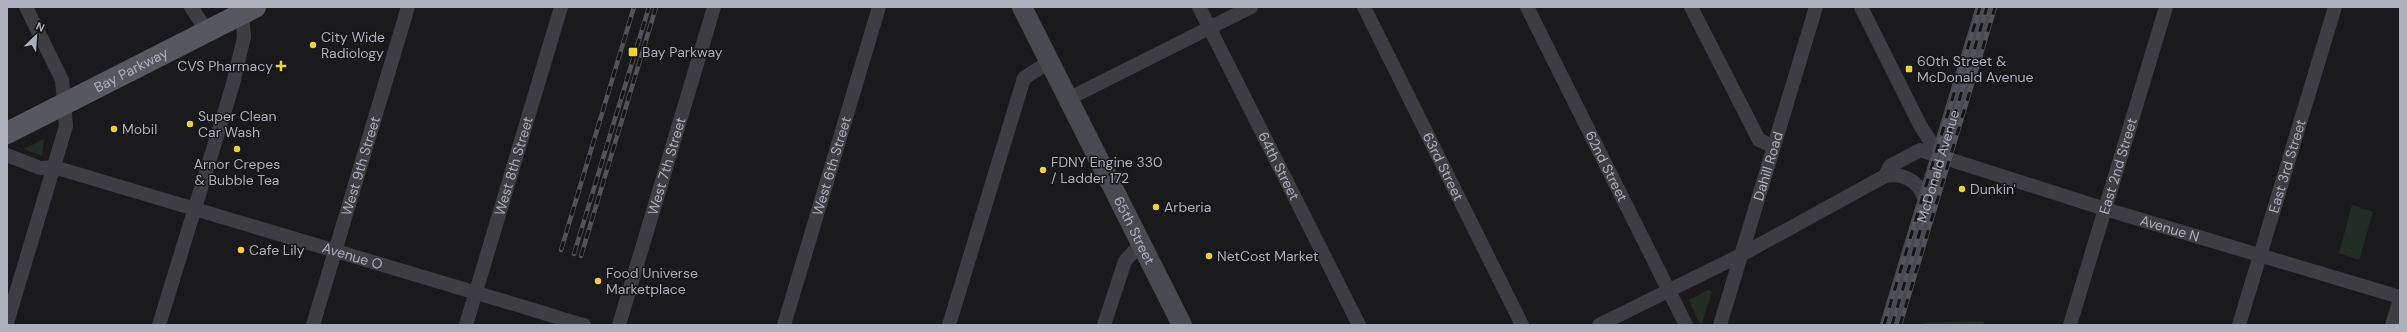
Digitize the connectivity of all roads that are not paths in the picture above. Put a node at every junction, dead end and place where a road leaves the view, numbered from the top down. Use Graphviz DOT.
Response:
graph roads {
  1 [pos="26,7"];
  2 [pos="191,7"];
  3 [pos="408,7"];
  4 [pos="561,7"];
  5 [pos="714,7"];
  6 [pos="880,7"];
  7 [pos="1022,7"];
  8 [pos="1199,7"];
  9 [pos="1251,7"];
  10 [pos="1364,7"];
  11 [pos="1526,7"];
  12 [pos="1691,7"];
  13 [pos="1816,7"];
  14 [pos="1861,7"];
  15 [pos="1986,7"];
  16 [pos="2166,7"];
  17 [pos="2335,7"];
  18 [pos="248,10"];
  19 [pos="1209,28"];
  20 [pos="206,31"];
  21 [pos="1049,62"];
  22 [pos="1068,99"];
  23 [pos="64,104"];
  24 [pos="7,133"];
  25 [pos="1774,146"];
  26 [pos="7,155"];
  27 [pos="1940,157"];
  28 [pos="54,167"];
  29 [pos="1885,176"];
  30 [pos="1926,206"];
  31 [pos="194,208"];
  32 [pos="2105,209"];
  33 [pos="1141,244"];
  34 [pos="335,251"];
  35 [pos="1741,255"];
  36 [pos="2260,255"];
  37 [pos="1668,291"];
  38 [pos="476,293"];
  39 [pos="2400,298"];
  40 [pos="7,323"];
  41 [pos="159,325"];
  42 [pos="313,325"];
  43 [pos="466,325"];
  44 [pos="584,325"];
  45 [pos="619,325"];
  46 [pos="784,325"];
  47 [pos="949,325"];
  48 [pos="1104,325"];
  49 [pos="1182,325"];
  50 [pos="1359,325"];
  51 [pos="1522,325"];
  52 [pos="1599,325"];
  53 [pos="1686,325"];
  54 [pos="1720,325"];
  55 [pos="1890,325"];
  56 [pos="2070,325"];
  57 [pos="2239,325"];
  58 [pos="2392,325"];
  1 -- 23 [label="street"];
  2 -- 20 [label="street"];
  3 -- 34 [label="street, West 9th Street"];
  4 -- 38 [label="street, West 8th Street"];
  5 -- 45 [label="street, West 7th Street"];
  6 -- 46 [label="street, West 6th Street"];
  7 -- 21 [label="main road, 65th Street"];
  8 -- 19 [label="street, 64th Street"];
  9 -- 19 [label="street"];
  10 -- 51 [label="street, 63rd Street"];
  11 -- 37 [label="street, 62nd Street"];
  12 -- 25 [label="street"];
  13 -- 25 [label="street, Dahill Road"];
  14 -- 27 [label="street"];
  15 -- 27 [label="main road, McDonald Avenue"];
  16 -- 32 [label="street, East 2nd Street"];
  17 -- 36 [label="street, East 3rd Street"];
  18 -- 20 [label="main road, Bay Parkway"];
  18 -- 31 [label="street"];
  19 -- 22 [label="street"];
  19 -- 50 [label="street, 64th Street"];
  20 -- 23 [label="main road, Bay Parkway"];
  21 -- 22 [label="main road, 65th Street"];
  21 -- 47 [label="street"];
  22 -- 33 [label="main road, 65th Street"];
  23 -- 24 [label="main road, Bay Parkway"];
  23 -- 28 [label="street"];
  25 -- 35 [label="street, Dahill Road"];
  26 -- 28 [label="street, Avenue O"];
  27 -- 29 [label="street, Avenue N"];
  27 -- 30 [label="main road, McDonald Avenue"];
  27 -- 32 [label="street, Avenue N"];
  28 -- 31 [label="street, Avenue O"];
  28 -- 40 [label="street"];
  29 -- 30 [label="street"];
  29 -- 35 [label="street"];
  30 -- 55 [label="main road, McDonald Avenue"];
  31 -- 34 [label="street, Avenue O"];
  31 -- 41 [label="street"];
  32 -- 36 [label="street, Avenue N"];
  32 -- 56 [label="street, East 2nd Street"];
  33 -- 48 [label="street"];
  33 -- 49 [label="main road, 65th Street"];
  34 -- 38 [label="street, Avenue O"];
  34 -- 42 [label="street, West 9th Street"];
  35 -- 37 [label="street"];
  35 -- 54 [label="street, Dahill Road"];
  36 -- 39 [label="street, Avenue N"];
  36 -- 57 [label="street, East 3rd Street"];
  37 -- 52 [label="street"];
  37 -- 53 [label="street, 62nd Street"];
  38 -- 43 [label="street, West 8th Street"];
  38 -- 44 [label="street, Avenue O, bridge"];
  39 -- 58 [label="street"];
}
